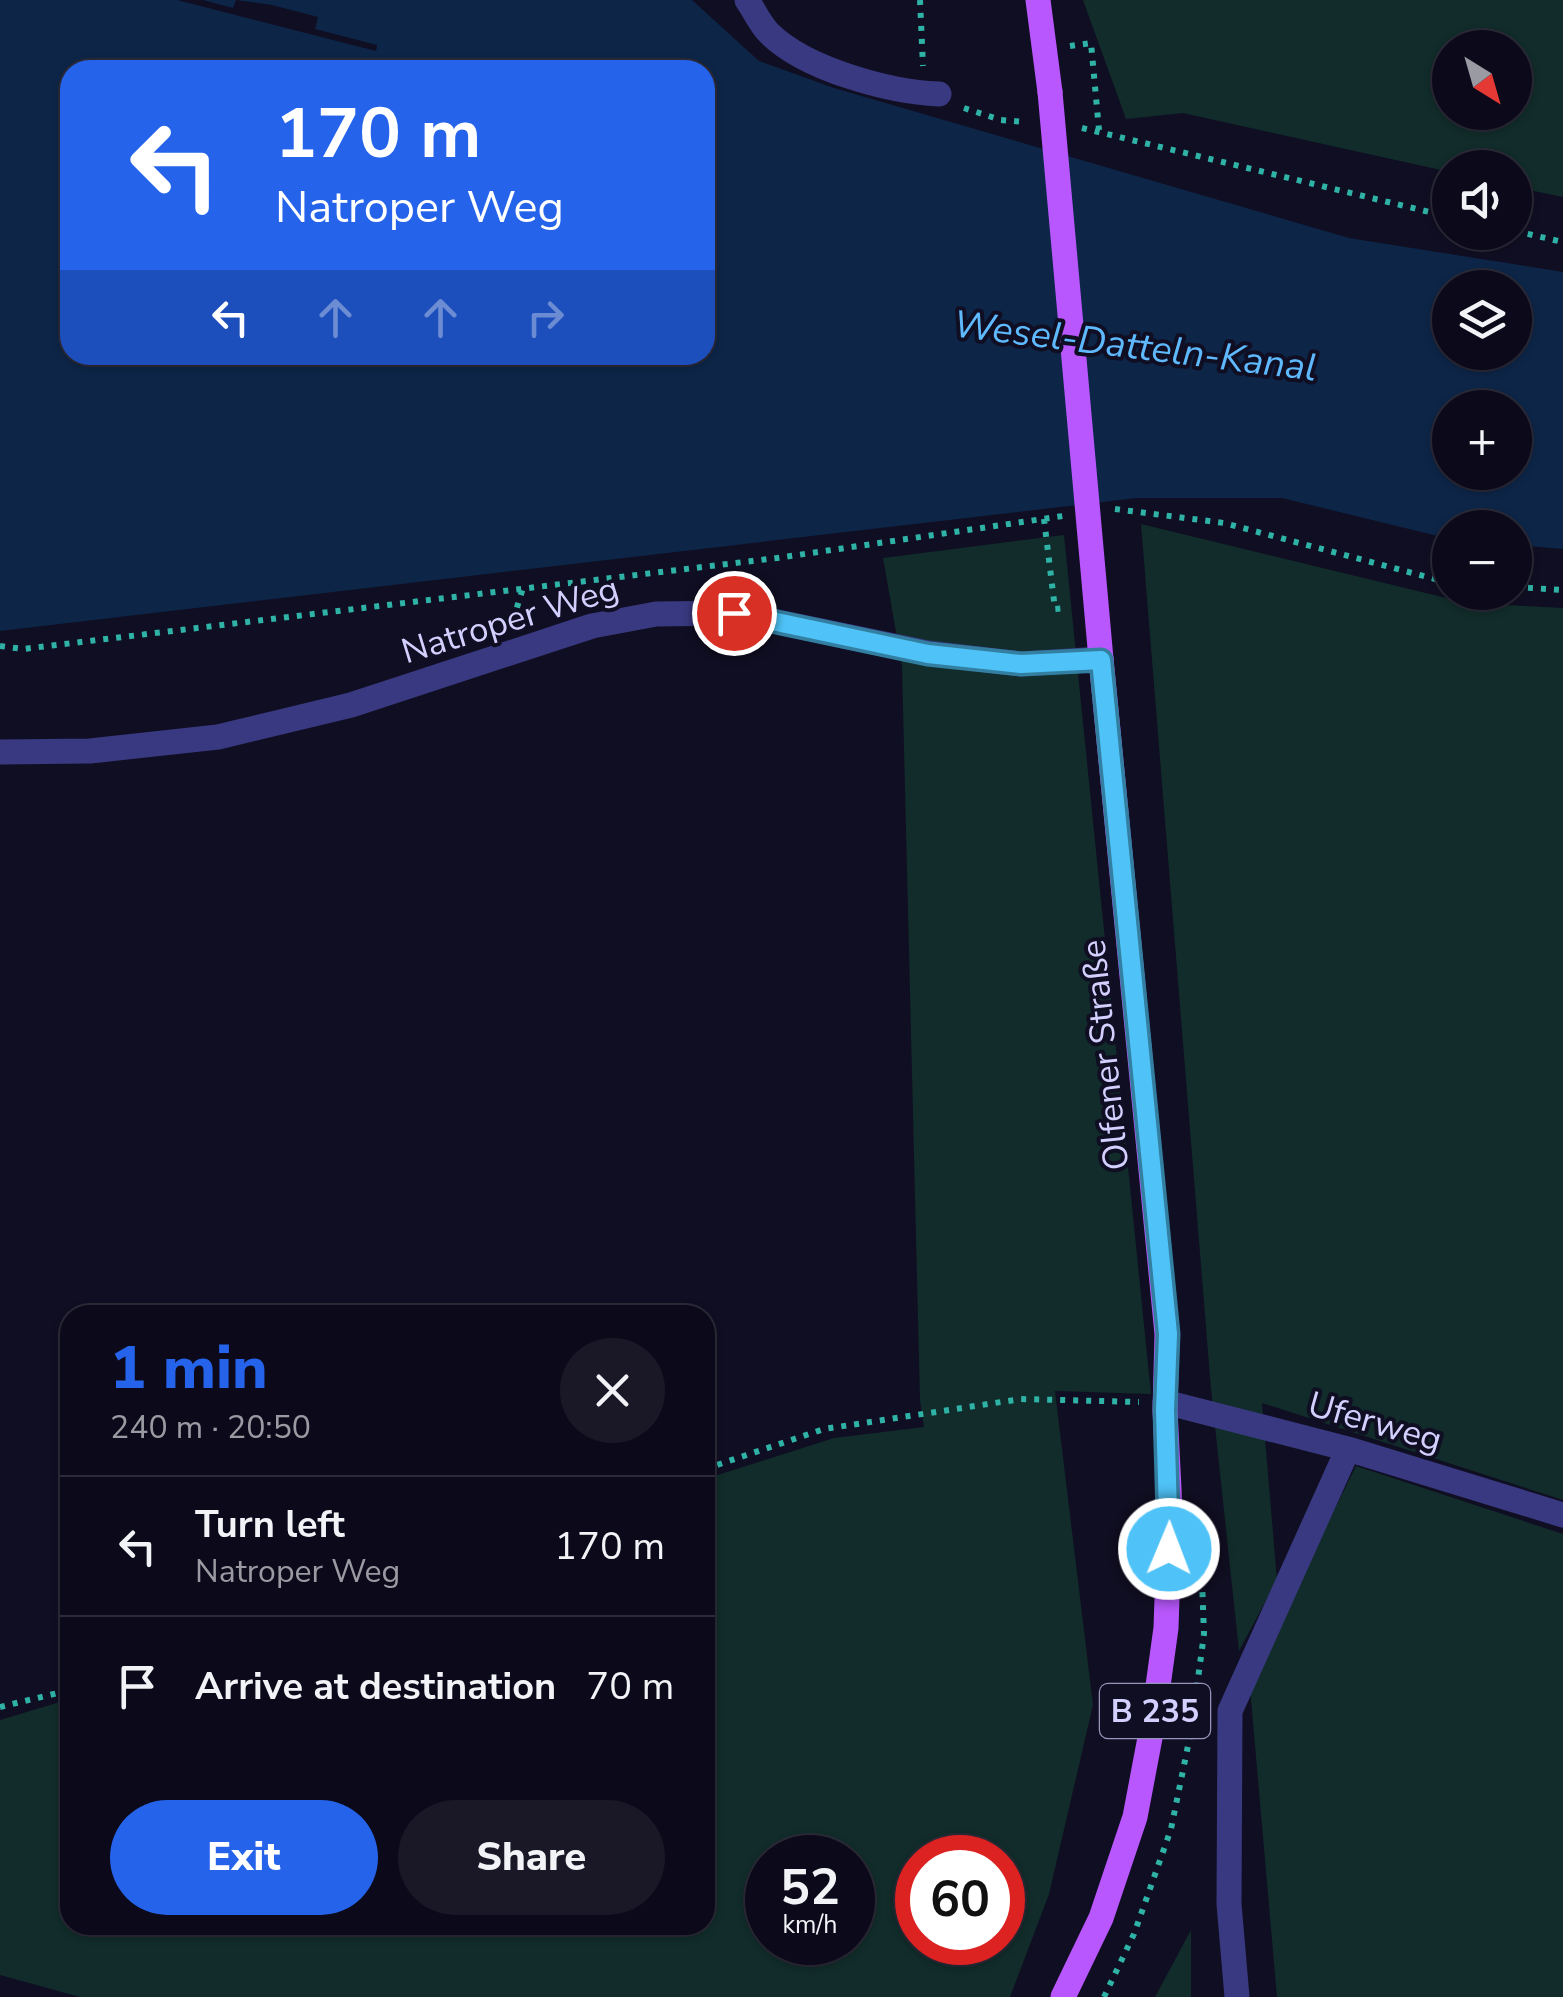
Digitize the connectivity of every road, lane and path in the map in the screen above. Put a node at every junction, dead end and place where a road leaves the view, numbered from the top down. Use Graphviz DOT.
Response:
graph roads {
  1 [pos="747,0"];
  2 [pos="920,0"];
  3 [pos="1038,0"];
  4 [pos="1044,49"];
  5 [pos="939,94"];
  6 [pos="1041,124"];
  7 [pos="1080,128"];
  8 [pos="1100,130"];
  9 [pos="1432,213"];
  10 [pos="1532,236"];
  11 [pos="1563,242"];
  12 [pos="1106,510"];
  13 [pos="1068,515"];
  14 [pos="1044,519"];
  15 [pos="1432,579"];
  16 [pos="1532,588"];
  17 [pos="1563,590"];
  18 [pos="1096,606"];
  19 [pos="0,646"];
  20 [pos="1101,660"];
  21 [pos="0,752"];
  22 [pos="1166,1402"];
  23 [pos="1348,1449"];
  24 [pos="715,1466"];
  25 [pos="1563,1515"];
  26 [pos="60,1693"];
  27 [pos="0,1708"];
  28 [pos="1063,1997"];
  29 [pos="1237,1997"];
  1 -- 5 [label="street"];
  2 -- 5 [label="path"];
  3 -- 4 [label="main road, B 235"];
  4 -- 8 [label="path"];
  4 -- 18 [label="main road, Olfener Straße / B 235, bridge"];
  5 -- 6 [label="path"];
  7 -- 8 [label="path"];
  8 -- 9 [label="path"];
  10 -- 11 [label="path"];
  12 -- 15 [label="path"];
  13 -- 14 [label="path"];
  14 -- 18 [label="path"];
  14 -- 19 [label="path"];
  16 -- 17 [label="path"];
  18 -- 20 [label="main road, Olfener Straße / B 235, bridge"];
  20 -- 21 [label="street, Natroper Weg"];
  20 -- 22 [label="main road, Olfener Straße / B 235"];
  22 -- 23 [label="street, Uferweg"];
  22 -- 24 [label="path"];
  22 -- 28 [label="main road, Olfener Straße / B 235"];
  23 -- 25 [label="street, Uferweg"];
  23 -- 29 [label="street"];
  26 -- 27 [label="path"];
}
